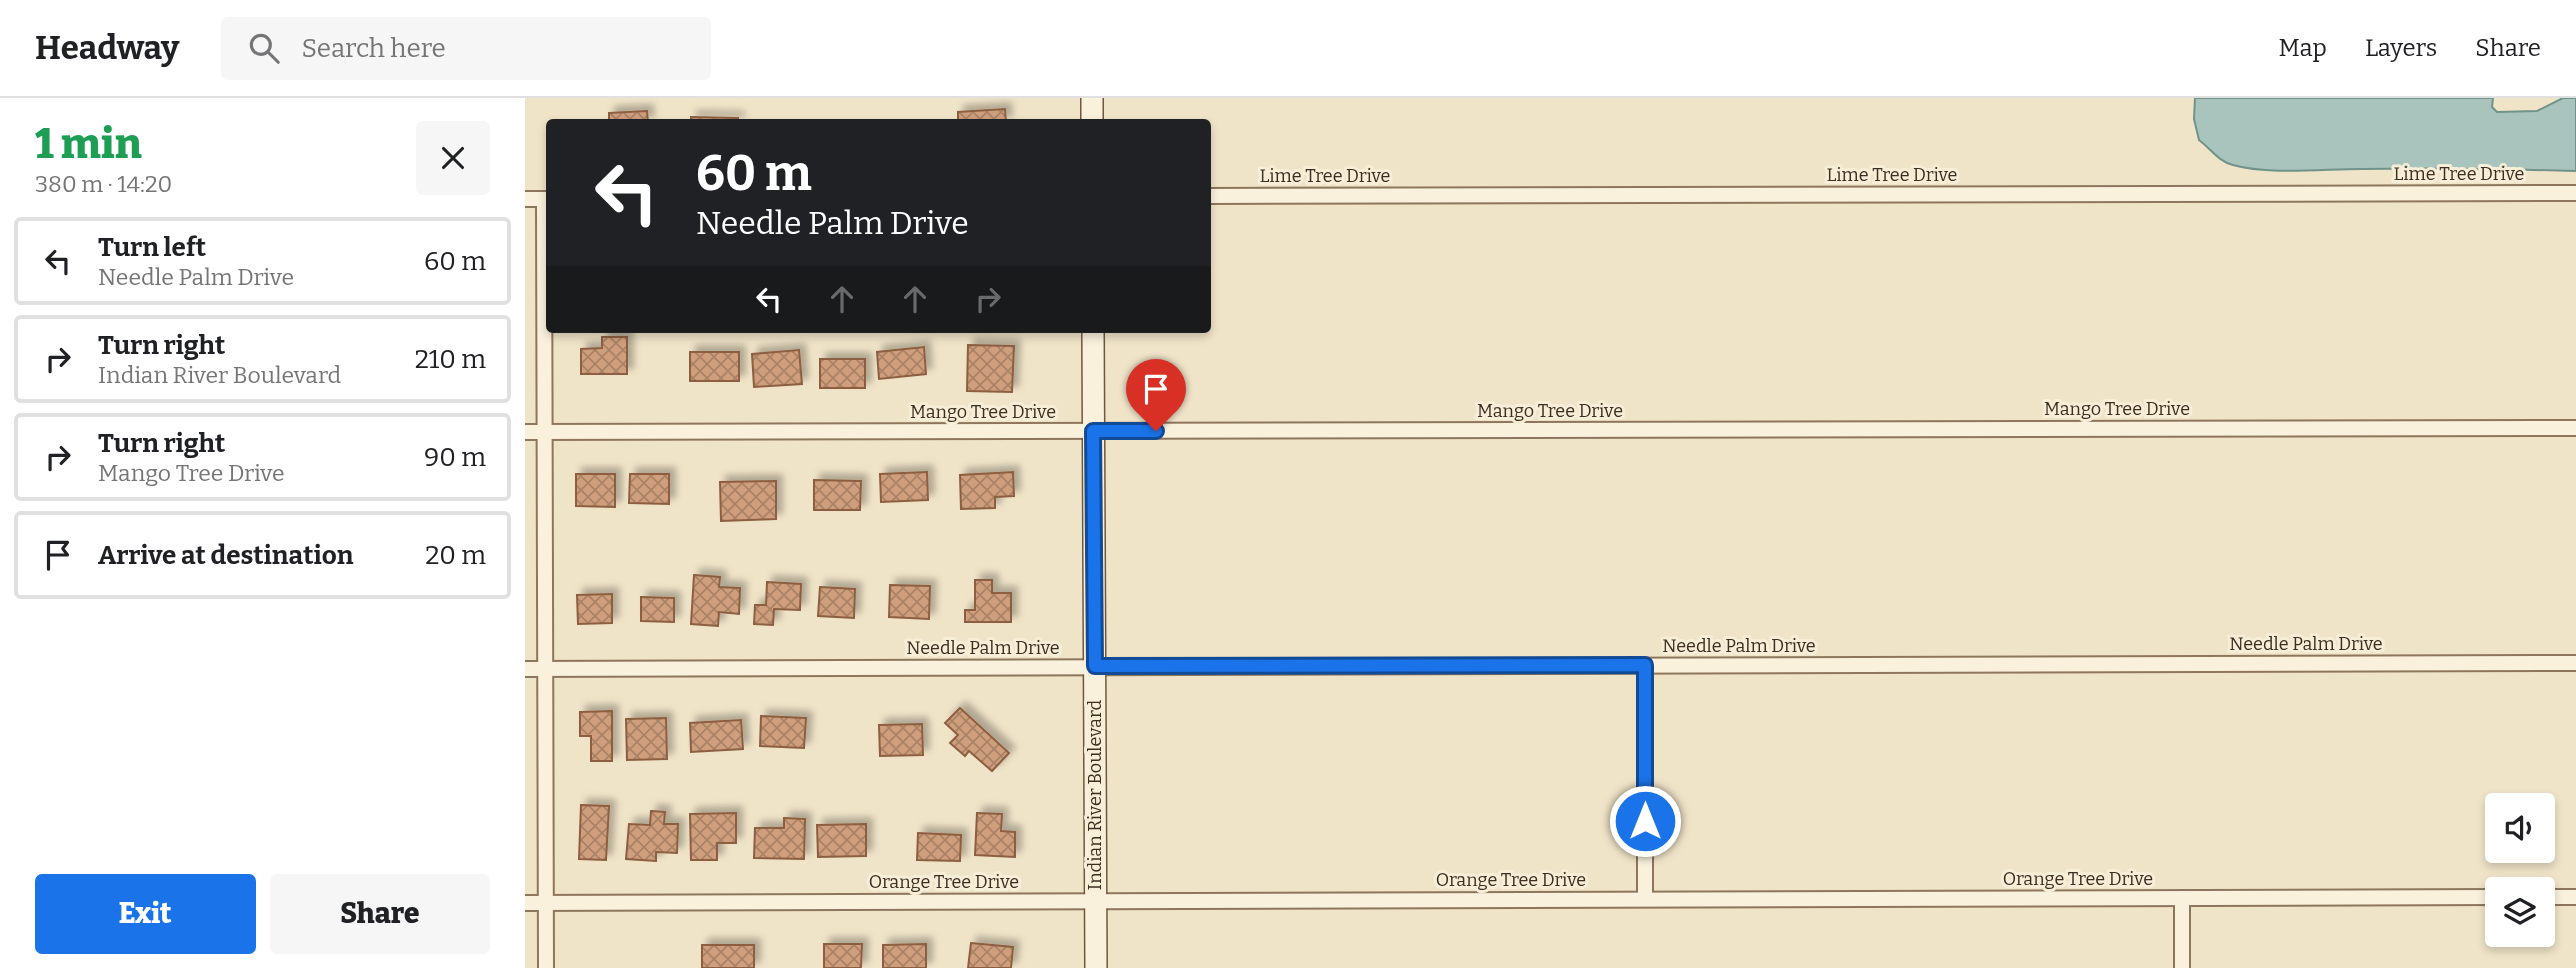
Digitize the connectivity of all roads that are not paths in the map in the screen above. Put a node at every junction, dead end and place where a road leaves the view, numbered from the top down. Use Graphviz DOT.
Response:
graph roads {
  1 [pos="1092,98"];
  2 [pos="1092,119"];
  3 [pos="2576,192"];
  4 [pos="1211,196"];
  5 [pos="525,199"];
  6 [pos="546,199"];
  7 [pos="546,277"];
  8 [pos="1093,333"];
  9 [pos="2576,428"];
  10 [pos="1093,431"];
  11 [pos="525,432"];
  12 [pos="544,432"];
  13 [pos="2576,663"];
  14 [pos="1645,665"];
  15 [pos="1095,666"];
  16 [pos="525,669"];
  17 [pos="545,669"];
  18 [pos="2485,897"];
  19 [pos="2555,897"];
  20 [pos="2576,897"];
  21 [pos="2182,898"];
  22 [pos="1646,899"];
  23 [pos="1096,901"];
  24 [pos="525,902"];
  25 [pos="546,902"];
  26 [pos="546,968"];
  27 [pos="1096,968"];
  28 [pos="2182,968"];
  1 -- 2 [label="main road"];
  3 -- 4 [label="street, Lime Tree Drive"];
  5 -- 6 [label="street"];
  7 -- 12 [label="street"];
  8 -- 10 [label="main road, Indian River Boulevard"];
  9 -- 10 [label="street, Mango Tree Drive"];
  10 -- 12 [label="street, Mango Tree Drive"];
  10 -- 15 [label="main road, Indian River Boulevard"];
  11 -- 12 [label="street, Mango Tree Drive"];
  12 -- 17 [label="street"];
  13 -- 14 [label="street, Needle Palm Drive"];
  14 -- 15 [label="street, Needle Palm Drive"];
  14 -- 22 [label="street"];
  15 -- 17 [label="street, Needle Palm Drive"];
  15 -- 23 [label="main road, Indian River Boulevard"];
  16 -- 17 [label="street, Needle Palm Drive"];
  17 -- 25 [label="street"];
  18 -- 21 [label="street, Orange Tree Drive"];
  19 -- 20 [label="street"];
  21 -- 22 [label="street, Orange Tree Drive"];
  21 -- 28 [label="street"];
  22 -- 23 [label="street, Orange Tree Drive"];
  23 -- 25 [label="street, Orange Tree Drive"];
  23 -- 27 [label="main road, Indian River Boulevard"];
  24 -- 25 [label="street, Orange Tree Drive"];
  25 -- 26 [label="street"];
}
